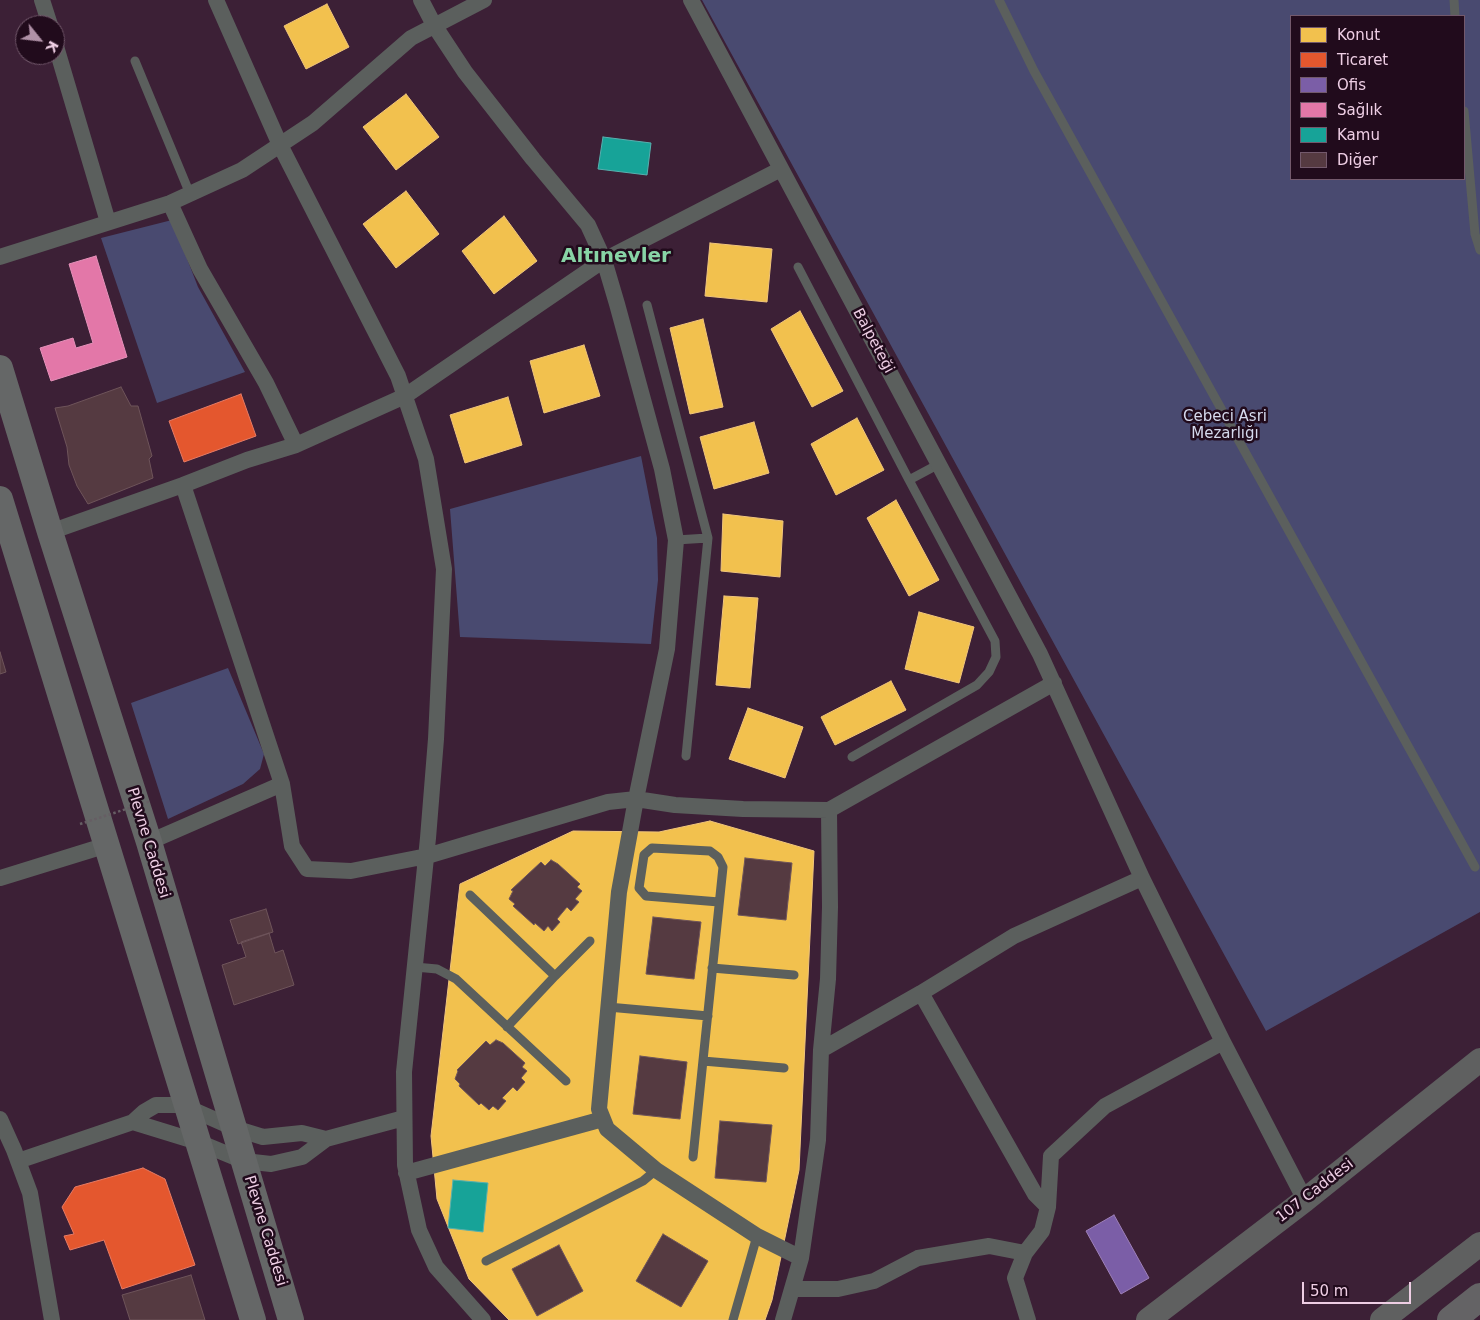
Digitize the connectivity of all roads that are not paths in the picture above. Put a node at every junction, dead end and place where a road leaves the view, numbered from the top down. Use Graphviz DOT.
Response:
graph roads {
  1 [pos="42,0"];
  2 [pos="216,0"];
  3 [pos="421,0"];
  4 [pos="484,0"];
  5 [pos="691,0"];
  6 [pos="999,0"];
  7 [pos="1454,0"];
  8 [pos="47,15"];
  9 [pos="1455,15"];
  10 [pos="434,25"];
  11 [pos="135,61"];
  12 [pos="62,65"];
  13 [pos="1465,123"];
  14 [pos="280,145"];
  15 [pos="781,169"];
  16 [pos="190,194"];
  17 [pos="170,203"];
  18 [pos="108,222"];
  19 [pos="1480,250"];
  20 [pos="0,257"];
  21 [pos="604,260"];
  22 [pos="798,266"];
  23 [pos="647,306"];
  24 [pos="0,368"];
  25 [pos="404,396"];
  26 [pos="296,445"];
  27 [pos="939,464"];
  28 [pos="909,480"];
  29 [pos="183,485"];
  30 [pos="0,499"];
  31 [pos="50,532"];
  32 [pos="708,538"];
  33 [pos="676,540"];
  34 [pos="1054,683"];
  35 [pos="686,756"];
  36 [pos="852,757"];
  37 [pos="282,784"];
  38 [pos="636,799"];
  39 [pos="829,810"];
  40 [pos="149,842"];
  41 [pos="107,845"];
  42 [pos="426,856"];
  43 [pos="1475,867"];
  44 [pos="0,878"];
  45 [pos="1142,878"];
  46 [pos="470,895"];
  47 [pos="719,902"];
  48 [pos="590,941"];
  49 [pos="415,967"];
  50 [pos="712,968"];
  51 [pos="794,975"];
  52 [pos="555,976"];
  53 [pos="922,993"];
  54 [pos="608,1006"];
  55 [pos="708,1016"];
  56 [pos="507,1027"];
  57 [pos="1223,1042"];
  58 [pos="820,1050"];
  59 [pos="1480,1060"];
  60 [pos="703,1061"];
  61 [pos="784,1068"];
  62 [pos="566,1081"];
  63 [pos="188,1108"];
  64 [pos="0,1118"];
  65 [pos="404,1118"];
  66 [pos="603,1119"];
  67 [pos="133,1122"];
  68 [pos="234,1128"];
  69 [pos="326,1139"];
  70 [pos="198,1142"];
  71 [pos="694,1157"];
  72 [pos="18,1161"];
  73 [pos="244,1161"];
  74 [pos="656,1170"];
  75 [pos="406,1173"];
  76 [pos="1305,1200"];
  77 [pos="1048,1208"];
  78 [pos="757,1236"];
  79 [pos="1480,1244"];
  80 [pos="1025,1253"];
  81 [pos="801,1258"];
  82 [pos="486,1261"];
  83 [pos="792,1289"];
  84 [pos="1480,1297"];
  85 [pos="52,1320"];
  86 [pos="253,1320"];
  87 [pos="291,1320"];
  88 [pos="482,1320"];
  89 [pos="733,1320"];
  90 [pos="783,1320"];
  91 [pos="1028,1320"];
  92 [pos="1148,1320"];
  93 [pos="1382,1320"];
  94 [pos="1451,1320"];
  1 -- 8 [label="street"];
  2 -- 14 [label="street"];
  3 -- 10 [label="street"];
  4 -- 10 [label="street"];
  5 -- 15 [label="street, Balpeteği"];
  6 -- 43 [label="lane"];
  7 -- 9 [label="lane"];
  10 -- 14 [label="street"];
  10 -- 21 [label="street"];
  11 -- 16 [label="lane"];
  12 -- 18 [label="street"];
  13 -- 19 [label="lane"];
  14 -- 16 [label="street"];
  14 -- 25 [label="street"];
  15 -- 21 [label="street"];
  15 -- 27 [label="street, Balpeteği"];
  16 -- 17 [label="street"];
  17 -- 18 [label="street"];
  17 -- 26 [label="street"];
  18 -- 20 [label="street"];
  21 -- 25 [label="street"];
  21 -- 33 [label="street"];
  22 -- 28 [label="lane"];
  23 -- 32 [label="lane"];
  24 -- 31 [label="main road, Plevne Caddesi"];
  25 -- 26 [label="street"];
  25 -- 42 [label="street"];
  26 -- 29 [label="street"];
  27 -- 28 [label="lane"];
  27 -- 34 [label="street, Balpeteği"];
  28 -- 36 [label="lane"];
  29 -- 31 [label="street"];
  29 -- 37 [label="street"];
  30 -- 41 [label="main road"];
  31 -- 40 [label="main road, Plevne Caddesi"];
  32 -- 33 [label="lane"];
  32 -- 35 [label="lane"];
  33 -- 38 [label="street"];
  34 -- 39 [label="street"];
  34 -- 45 [label="street, Balpeteği"];
  37 -- 40 [label="street"];
  37 -- 42 [label="street"];
  38 -- 39 [label="street"];
  38 -- 42 [label="street"];
  38 -- 54 [label="street"];
  39 -- 58 [label="street"];
  40 -- 68 [label="main road, Plevne Caddesi"];
  41 -- 44 [label="street"];
  41 -- 63 [label="main road"];
  42 -- 49 [label="street"];
  45 -- 53 [label="street"];
  45 -- 57 [label="street, Balpeteği"];
  46 -- 52 [label="lane"];
  47 -- 47 [label="lane"];
  47 -- 50 [label="lane"];
  48 -- 52 [label="lane"];
  49 -- 56 [label="lane"];
  49 -- 65 [label="street"];
  50 -- 51 [label="lane"];
  50 -- 55 [label="lane"];
  52 -- 56 [label="lane"];
  53 -- 58 [label="street"];
  53 -- 77 [label="street"];
  54 -- 55 [label="lane"];
  54 -- 66 [label="street"];
  55 -- 60 [label="lane"];
  56 -- 62 [label="lane"];
  57 -- 76 [label="street, Balpeteği"];
  57 -- 77 [label="street"];
  58 -- 81 [label="street"];
  59 -- 76 [label="street, 107 Caddesi"];
  60 -- 61 [label="lane"];
  60 -- 71 [label="lane"];
  63 -- 67 [label="street"];
  63 -- 68 [label="street"];
  63 -- 70 [label="main road"];
  64 -- 72 [label="street"];
  65 -- 69 [label="street"];
  65 -- 75 [label="street"];
  66 -- 74 [label="street"];
  66 -- 75 [label="street"];
  67 -- 70 [label="street"];
  67 -- 72 [label="street"];
  68 -- 69 [label="street"];
  68 -- 73 [label="main road, Plevne Caddesi"];
  69 -- 73 [label="street"];
  70 -- 73 [label="street"];
  70 -- 86 [label="main road"];
  72 -- 85 [label="street"];
  73 -- 87 [label="main road, Plevne Caddesi"];
  74 -- 78 [label="street"];
  74 -- 82 [label="lane"];
  75 -- 88 [label="street"];
  76 -- 92 [label="street, 107 Caddesi"];
  77 -- 80 [label="street"];
  78 -- 81 [label="street"];
  78 -- 89 [label="lane"];
  79 -- 93 [label="street"];
  80 -- 83 [label="street"];
  80 -- 91 [label="street"];
  81 -- 83 [label="street"];
  83 -- 90 [label="street"];
  84 -- 94 [label="highway"];
}
